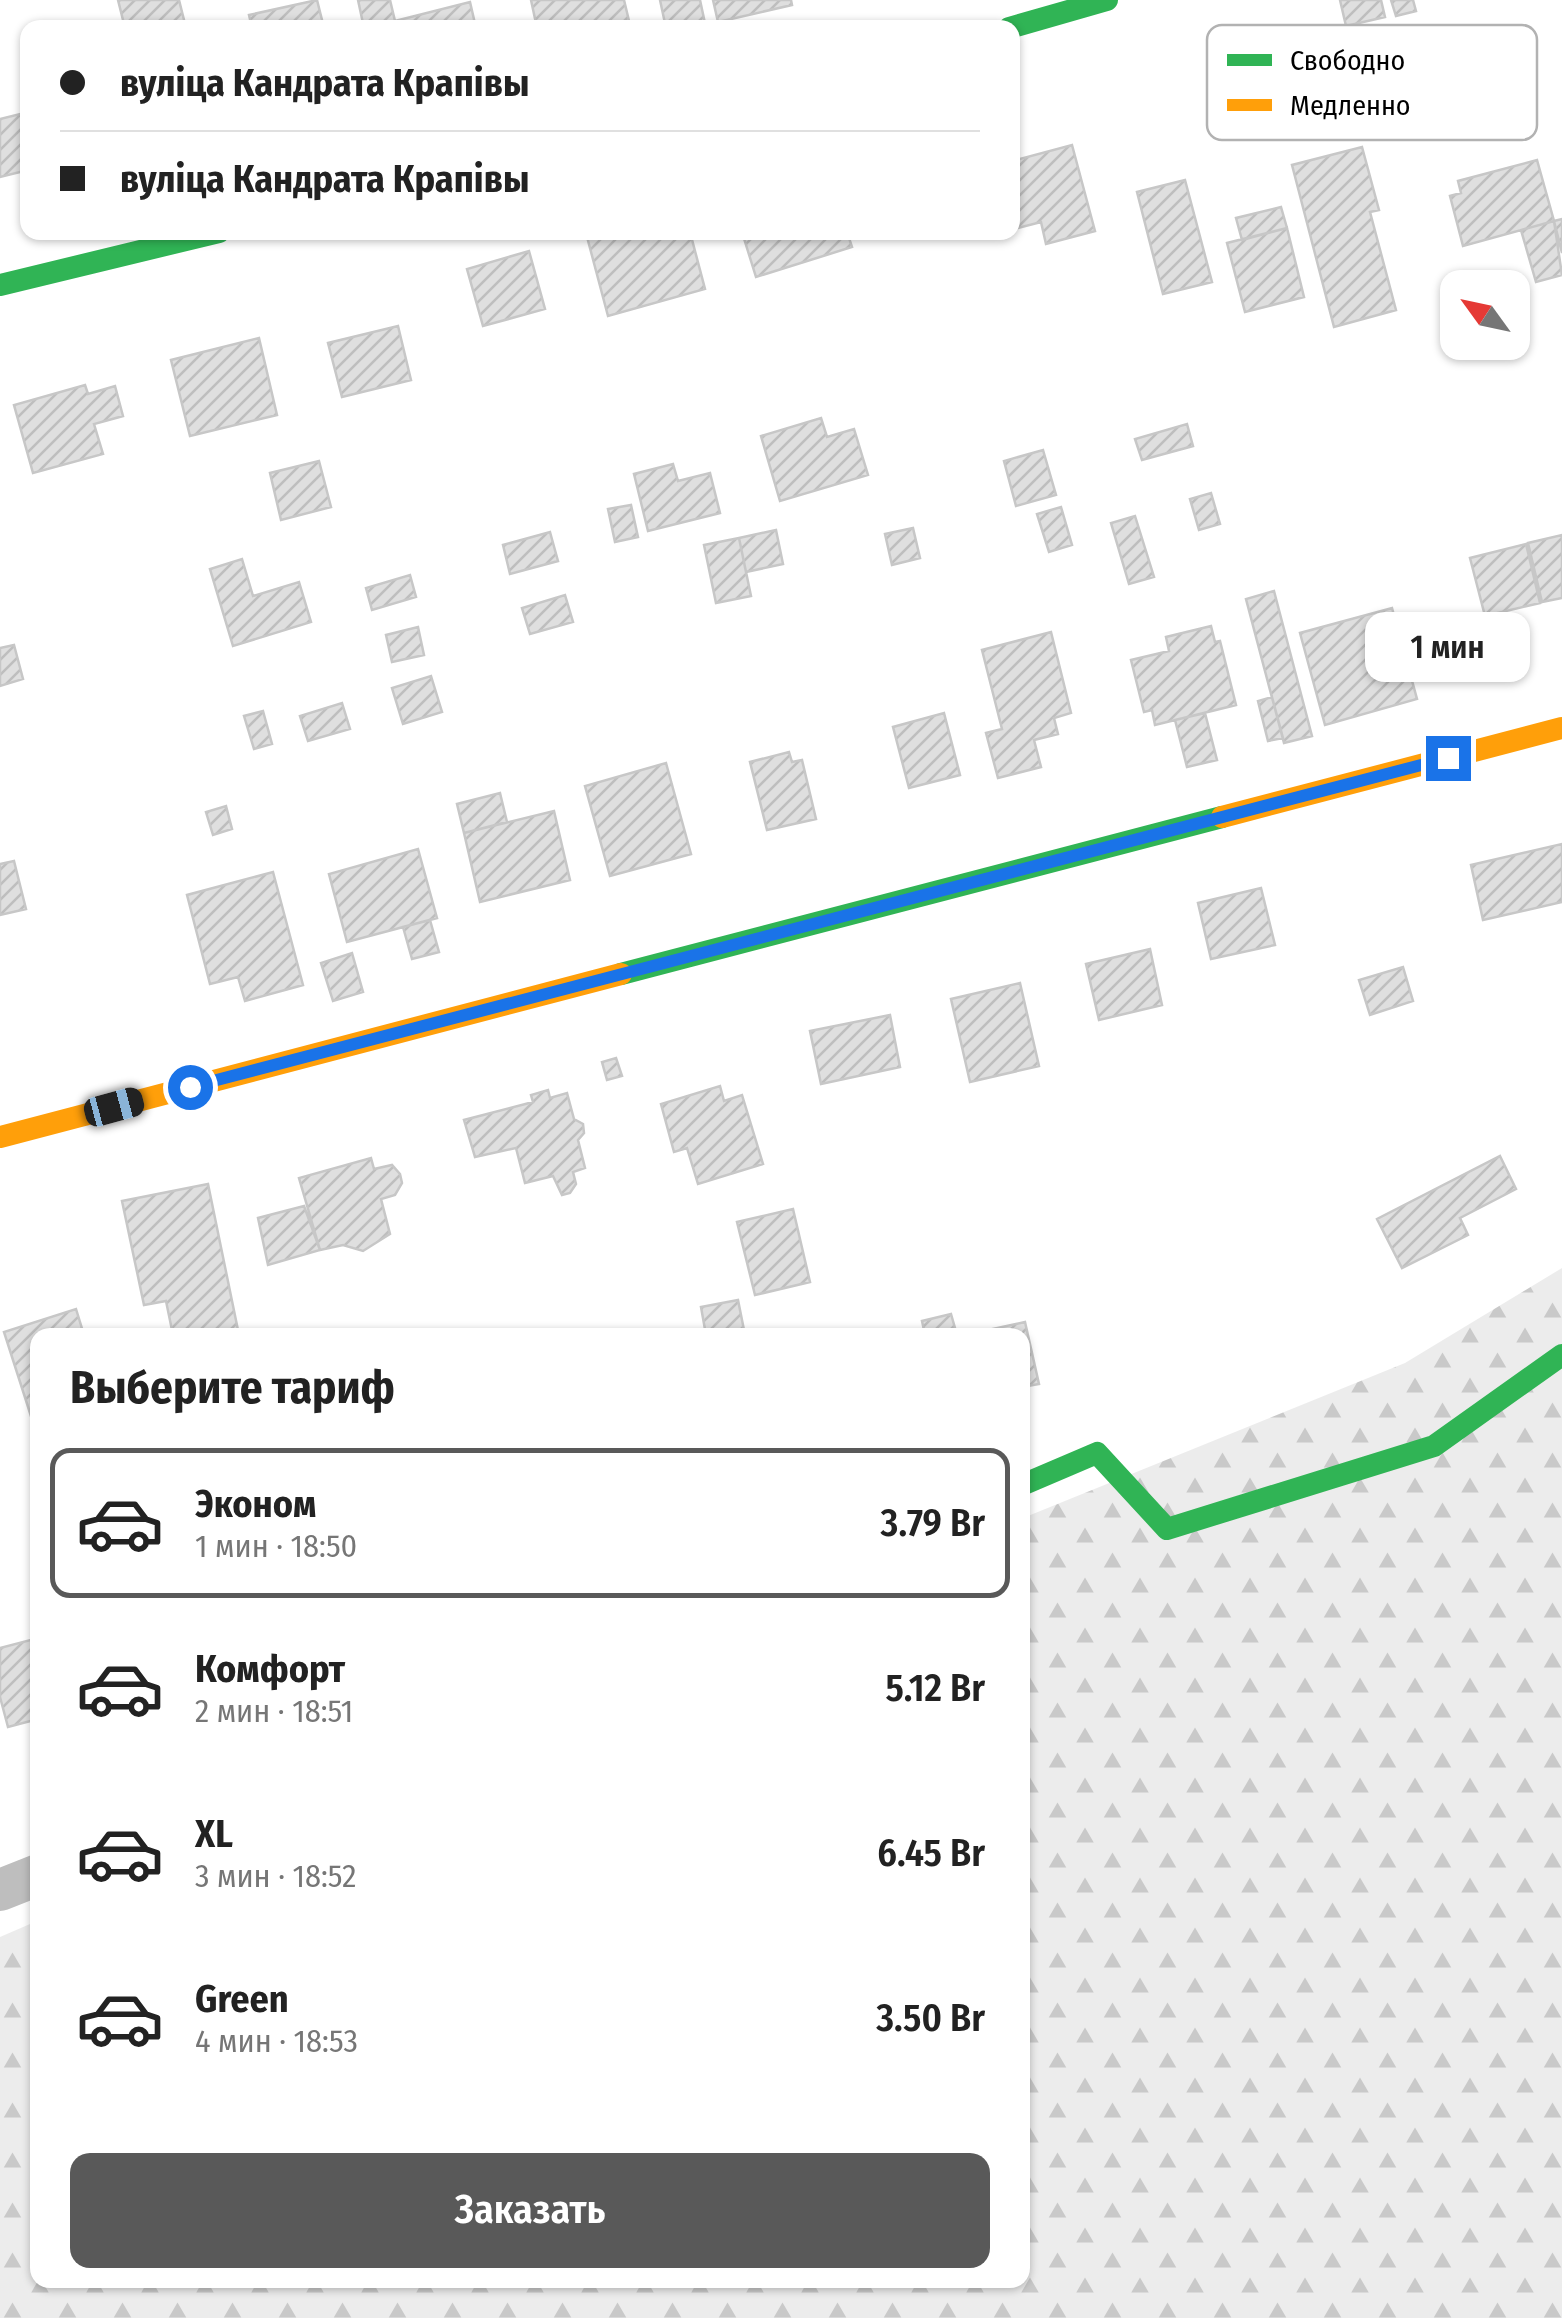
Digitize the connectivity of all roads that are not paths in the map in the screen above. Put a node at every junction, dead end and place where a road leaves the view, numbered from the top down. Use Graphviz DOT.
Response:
graph roads {
  1 [pos="1107,0"];
  2 [pos="1020,25"];
  3 [pos="186,240"];
  4 [pos="0,285"];
  5 [pos="1562,728"];
  6 [pos="0,1137"];
  7 [pos="1562,1355"];
  8 [pos="1030,1482"];
  9 [pos="30,1878"];
  10 [pos="0,1890"];
  1 -- 2 [label="street"];
  3 -- 4 [label="street"];
  5 -- 6 [label="street"];
  7 -- 8 [label="street"];
  9 -- 10 [label="street"];
}
